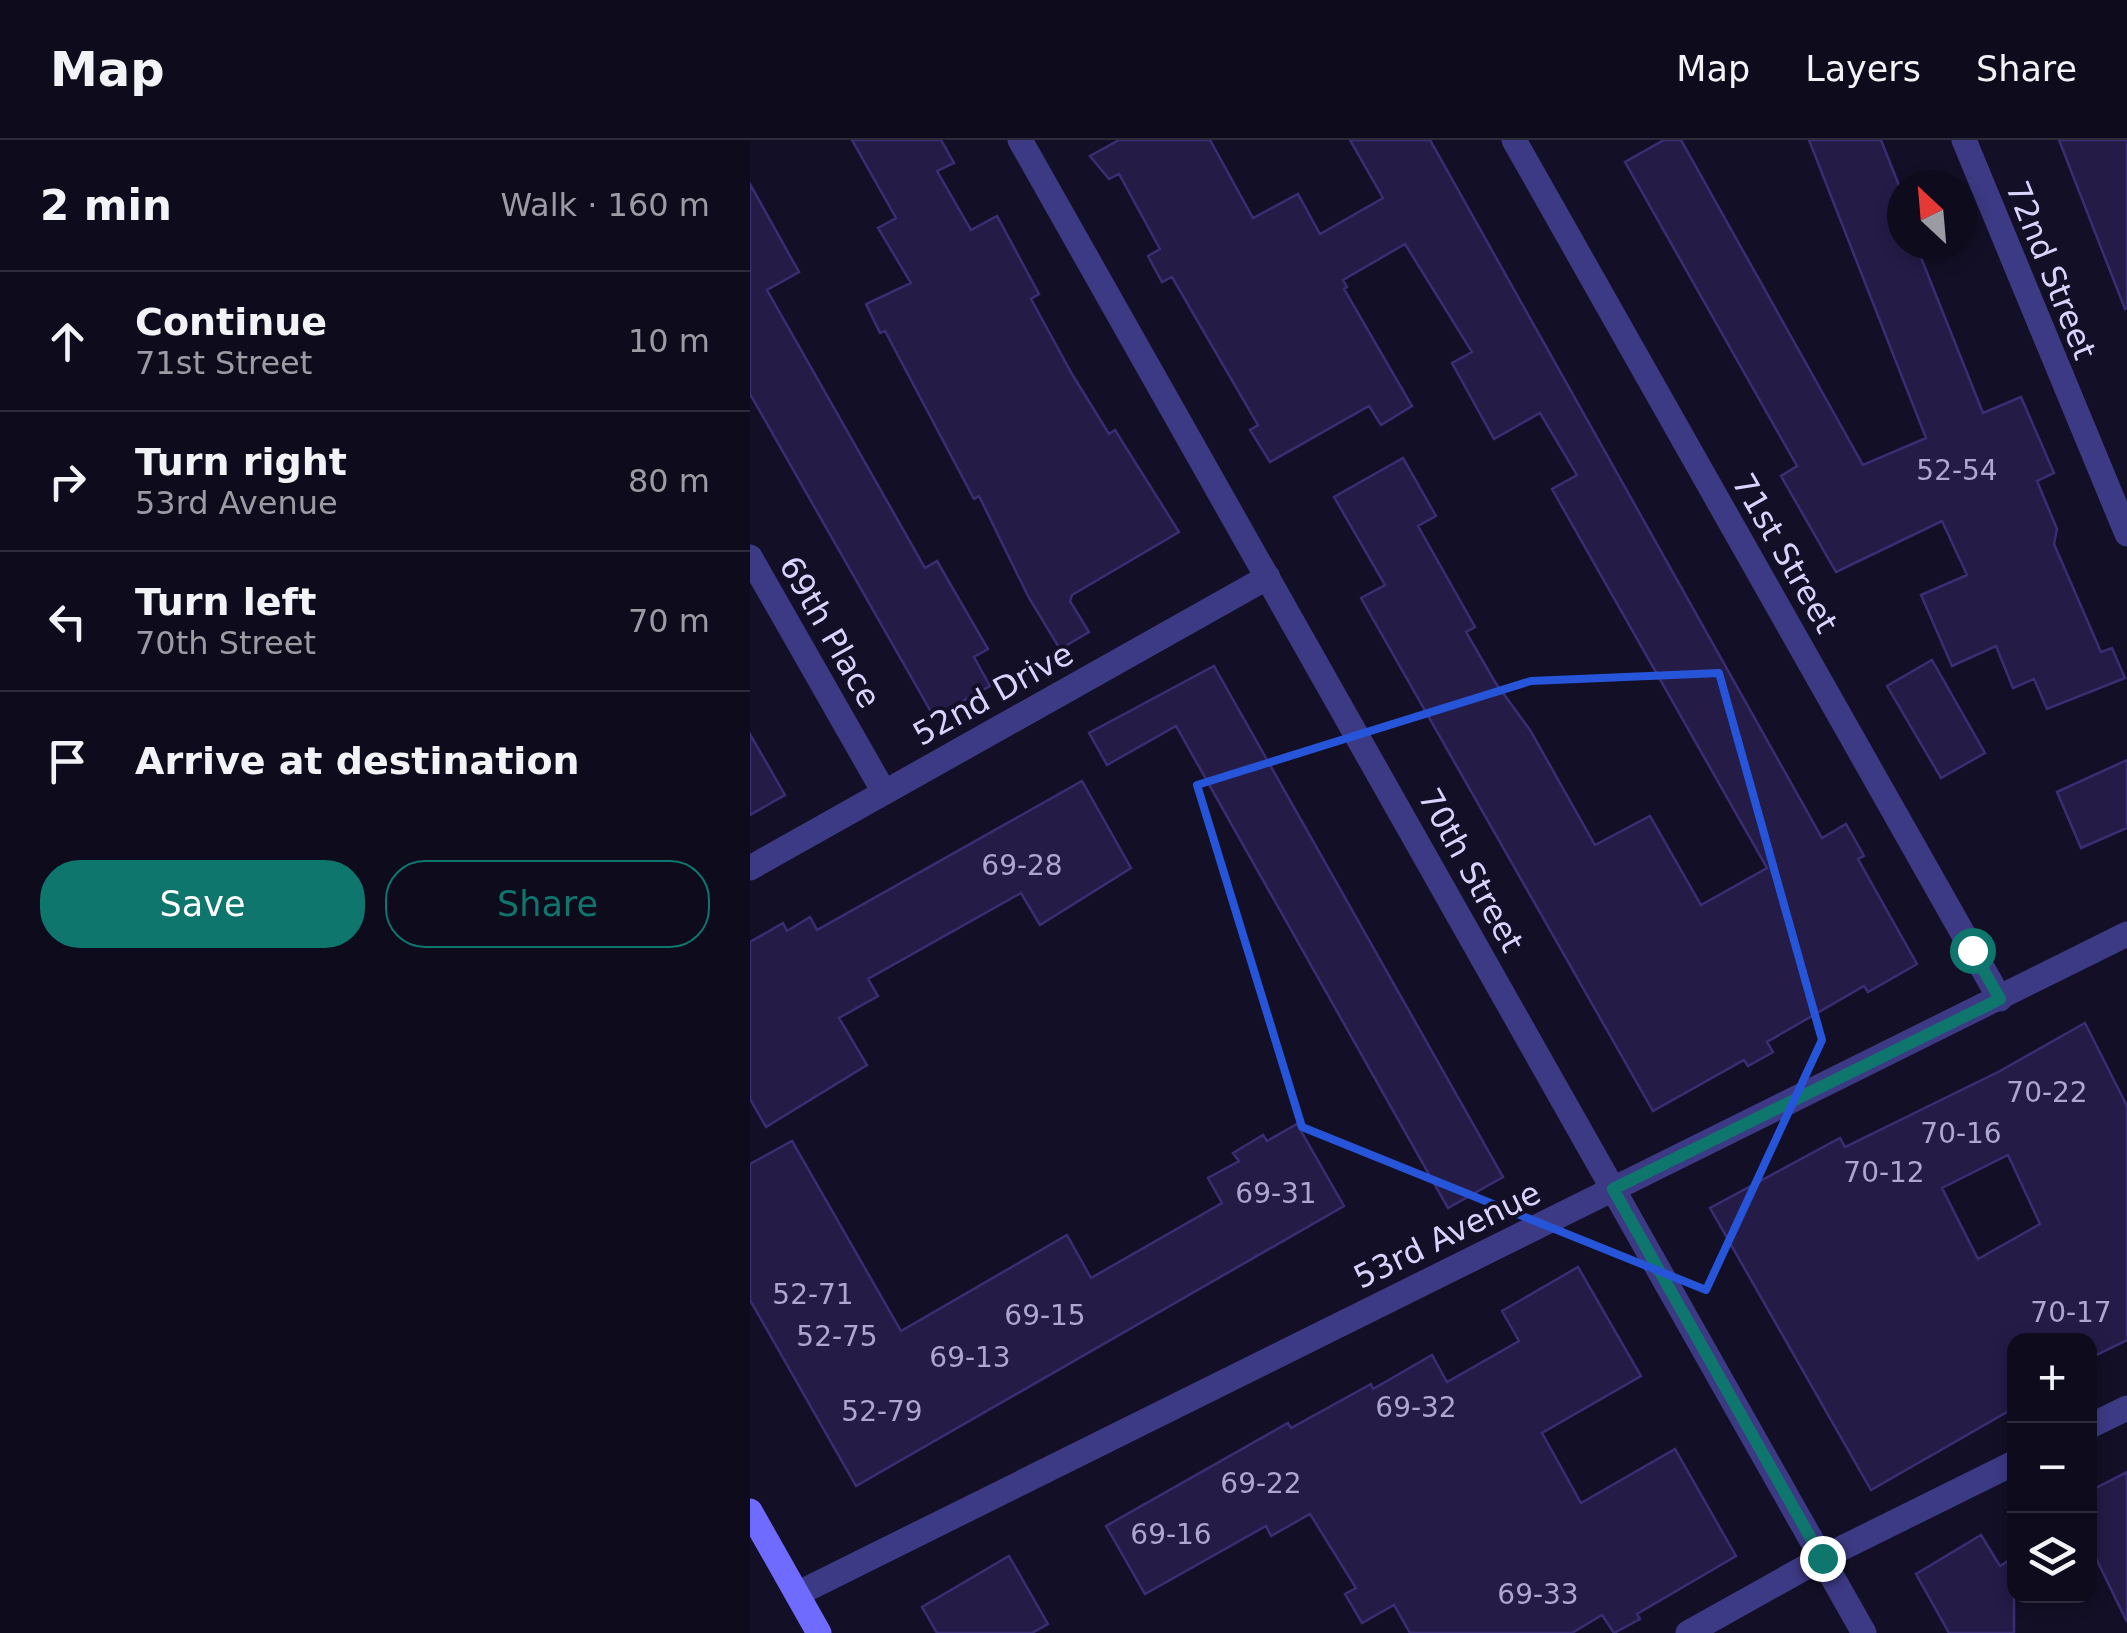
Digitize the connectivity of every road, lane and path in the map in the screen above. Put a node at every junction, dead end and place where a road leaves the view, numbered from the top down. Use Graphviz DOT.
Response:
graph roads {
  1 [pos="1020,140"];
  2 [pos="1514,140"];
  3 [pos="1964,140"];
  4 [pos="2127,534"];
  5 [pos="750,557"];
  6 [pos="1268,577"];
  7 [pos="884,792"];
  8 [pos="750,868"];
  9 [pos="2127,934"];
  10 [pos="2000,999"];
  11 [pos="1613,1189"];
  12 [pos="2127,1408"];
  13 [pos="2096,1423"];
  14 [pos="2007,1466"];
  15 [pos="750,1511"];
  16 [pos="1822,1558"];
  17 [pos="797,1594"];
  18 [pos="819,1633"];
  19 [pos="1688,1633"];
  20 [pos="1864,1633"];
  1 -- 6 [label="street, 70th Street"];
  2 -- 10 [label="street, 71st Street"];
  3 -- 4 [label="street, 72nd Street"];
  5 -- 7 [label="street, 69th Place"];
  6 -- 7 [label="street, 52nd Drive"];
  6 -- 11 [label="street, 70th Street"];
  7 -- 8 [label="street, 52nd Drive"];
  9 -- 10 [label="street, 53rd Avenue"];
  10 -- 11 [label="street, 53rd Avenue"];
  11 -- 16 [label="street, 70th Street"];
  11 -- 17 [label="street, 53rd Avenue"];
  12 -- 13 [label="street"];
  14 -- 16 [label="street"];
  15 -- 17 [label="street"];
  16 -- 19 [label="street"];
  16 -- 20 [label="street, 70th Street"];
  17 -- 18 [label="street"];
}
